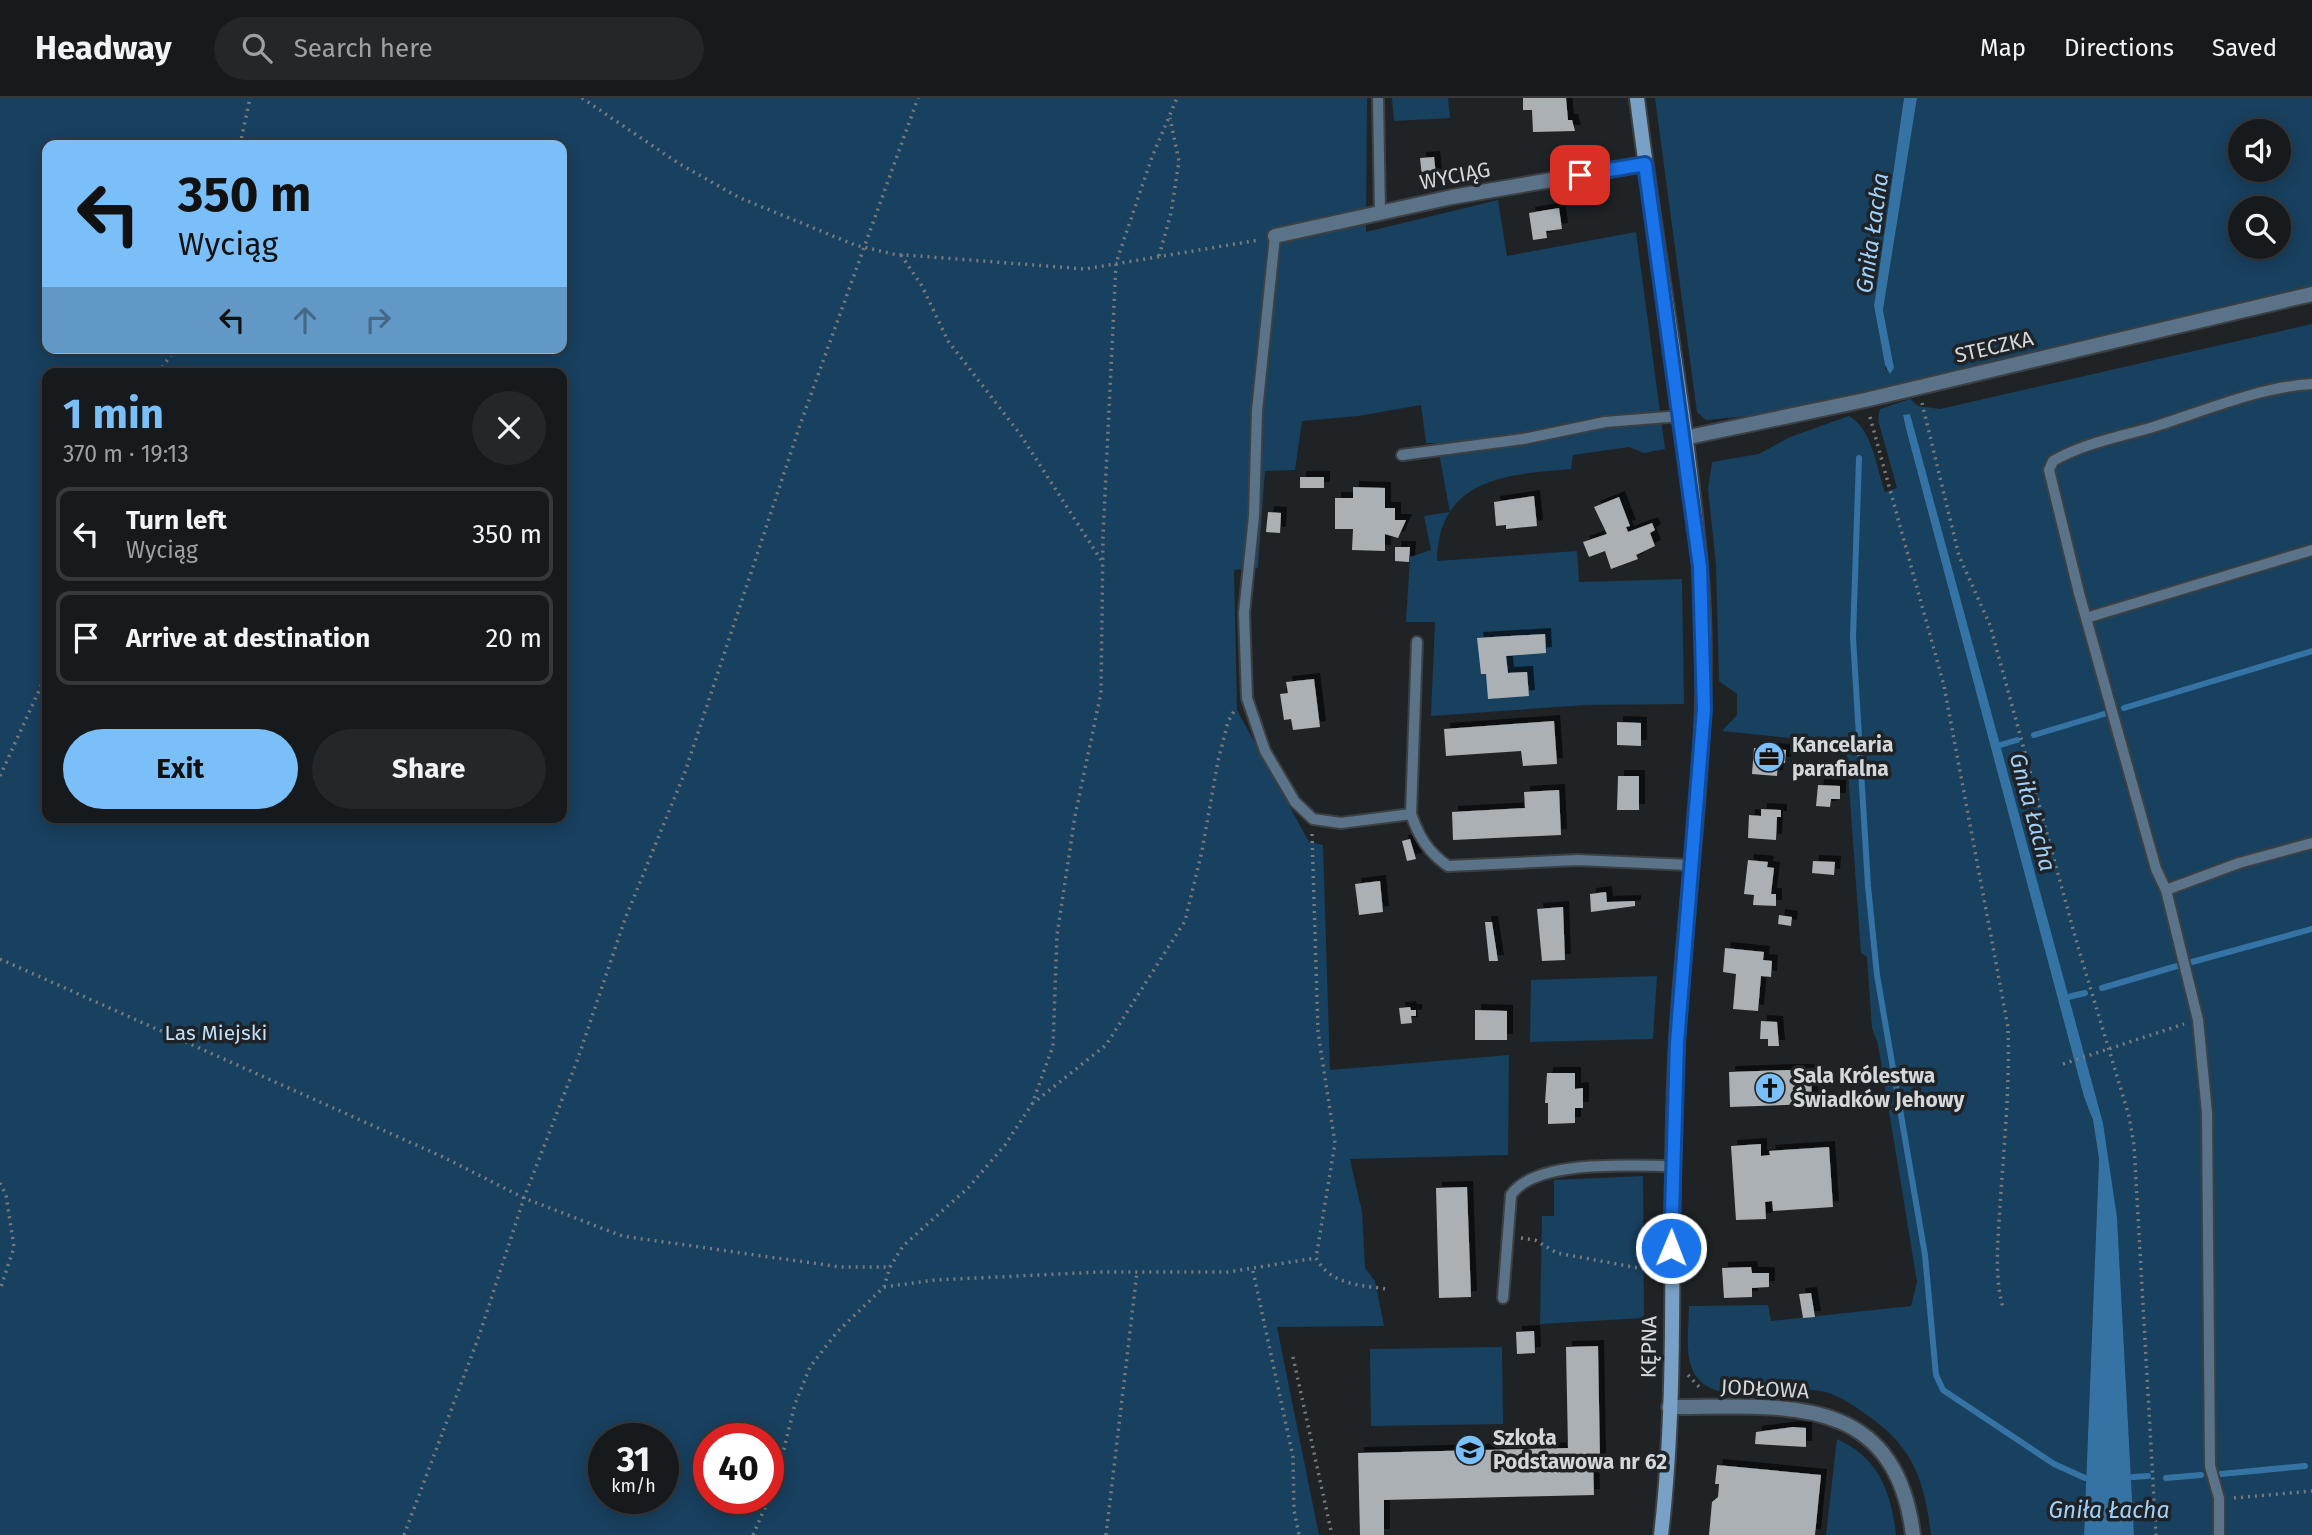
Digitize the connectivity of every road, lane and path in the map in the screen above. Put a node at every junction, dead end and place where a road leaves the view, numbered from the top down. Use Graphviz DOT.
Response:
graph roads {
  1 [pos="250,98"];
  2 [pos="582,98"];
  3 [pos="918,98"];
  4 [pos="1177,98"];
  5 [pos="1378,98"];
  6 [pos="1637,98"];
  7 [pos="1169,116"];
  8 [pos="241,140"];
  9 [pos="1645,164"];
  10 [pos="1380,214"];
  11 [pos="1275,236"];
  12 [pos="864,247"];
  13 [pos="901,255"];
  14 [pos="1159,256"];
  15 [pos="1116,263"];
  16 [pos="2312,294"];
  17 [pos="2312,384"];
  18 [pos="1918,387"];
  19 [pos="1865,400"];
  20 [pos="1681,416"];
  21 [pos="1684,438"];
  22 [pos="1402,456"];
  23 [pos="2312,550"];
  24 [pos="1102,562"];
  25 [pos="2086,618"];
  26 [pos="1417,642"];
  27 [pos="42,684"];
  28 [pos="1247,698"];
  29 [pos="0,776"];
  30 [pos="1411,814"];
  31 [pos="1318,820"];
  32 [pos="2312,844"];
  33 [pos="1690,866"];
  34 [pos="2166,890"];
  35 [pos="0,959"];
  36 [pos="2198,1020"];
  37 [pos="2109,1049"];
  38 [pos="2063,1064"];
  39 [pos="1032,1104"];
  40 [pos="1671,1166"];
  41 [pos="0,1183"];
  42 [pos="524,1198"];
  43 [pos="1507,1236"];
  44 [pos="1316,1258"];
  45 [pos="890,1267"];
  46 [pos="1253,1271"];
  47 [pos="1657,1271"];
  48 [pos="1137,1272"];
  49 [pos="884,1287"];
  50 [pos="1387,1289"];
  51 [pos="0,1290"];
  52 [pos="1503,1298"];
  53 [pos="2003,1308"];
  54 [pos="1293,1357"];
  55 [pos="1684,1365"];
  56 [pos="1709,1393"];
  57 [pos="1669,1407"];
  58 [pos="2312,1491"];
  59 [pos="2219,1498"];
  60 [pos="404,1535"];
  61 [pos="753,1535"];
  62 [pos="1106,1535"];
  63 [pos="1299,1535"];
  64 [pos="1332,1535"];
  65 [pos="1661,1535"];
  66 [pos="1913,1535"];
  67 [pos="2156,1535"];
  68 [pos="2219,1535"];
  1 -- 8 [label="path"];
  2 -- 12 [label="path"];
  3 -- 12 [label="path"];
  4 -- 7 [label="path"];
  5 -- 10 [label="lane"];
  6 -- 9 [label="street, KĘPNA"];
  7 -- 14 [label="path"];
  7 -- 15 [label="path"];
  9 -- 10 [label="street, WYCIĄG"];
  9 -- 20 [label="street, KĘPNA"];
  10 -- 11 [label="street, WYCIĄG"];
  11 -- 14 [label="path"];
  11 -- 28 [label="lane"];
  12 -- 13 [label="path"];
  12 -- 42 [label="path"];
  13 -- 15 [label="path"];
  13 -- 24 [label="path"];
  14 -- 15 [label="path"];
  15 -- 24 [label="path"];
  16 -- 18 [label="street, STECZKA"];
  17 -- 25 [label="lane"];
  18 -- 19 [label="street, STECZKA"];
  18 -- 37 [label="path"];
  19 -- 21 [label="street, STECZKA"];
  19 -- 53 [label="path"];
  20 -- 21 [label="street, KĘPNA"];
  20 -- 22 [label="lane"];
  21 -- 33 [label="street, KĘPNA"];
  23 -- 25 [label="lane"];
  24 -- 39 [label="path"];
  25 -- 34 [label="lane"];
  26 -- 30 [label="lane"];
  27 -- 29 [label="path"];
  28 -- 31 [label="lane"];
  28 -- 39 [label="path"];
  30 -- 31 [label="lane"];
  30 -- 33 [label="lane"];
  31 -- 44 [label="path"];
  32 -- 34 [label="lane"];
  33 -- 40 [label="street, KĘPNA"];
  34 -- 36 [label="lane"];
  35 -- 42 [label="path"];
  36 -- 37 [label="path"];
  36 -- 59 [label="lane"];
  37 -- 38 [label="path"];
  37 -- 67 [label="path"];
  39 -- 45 [label="path"];
  40 -- 43 [label="lane"];
  40 -- 57 [label="street, KĘPNA"];
  41 -- 51 [label="path"];
  42 -- 45 [label="path"];
  42 -- 60 [label="path"];
  43 -- 47 [label="path"];
  43 -- 52 [label="lane"];
  44 -- 46 [label="path"];
  44 -- 50 [label="path"];
  45 -- 49 [label="path"];
  46 -- 48 [label="path"];
  46 -- 63 [label="path"];
  48 -- 49 [label="path"];
  48 -- 62 [label="path"];
  49 -- 61 [label="path"];
  54 -- 64 [label="path"];
  55 -- 56 [label="path"];
  57 -- 65 [label="street, KĘPNA"];
  57 -- 66 [label="street, JODŁOWA"];
  58 -- 59 [label="path"];
  59 -- 68 [label="lane"];
}
